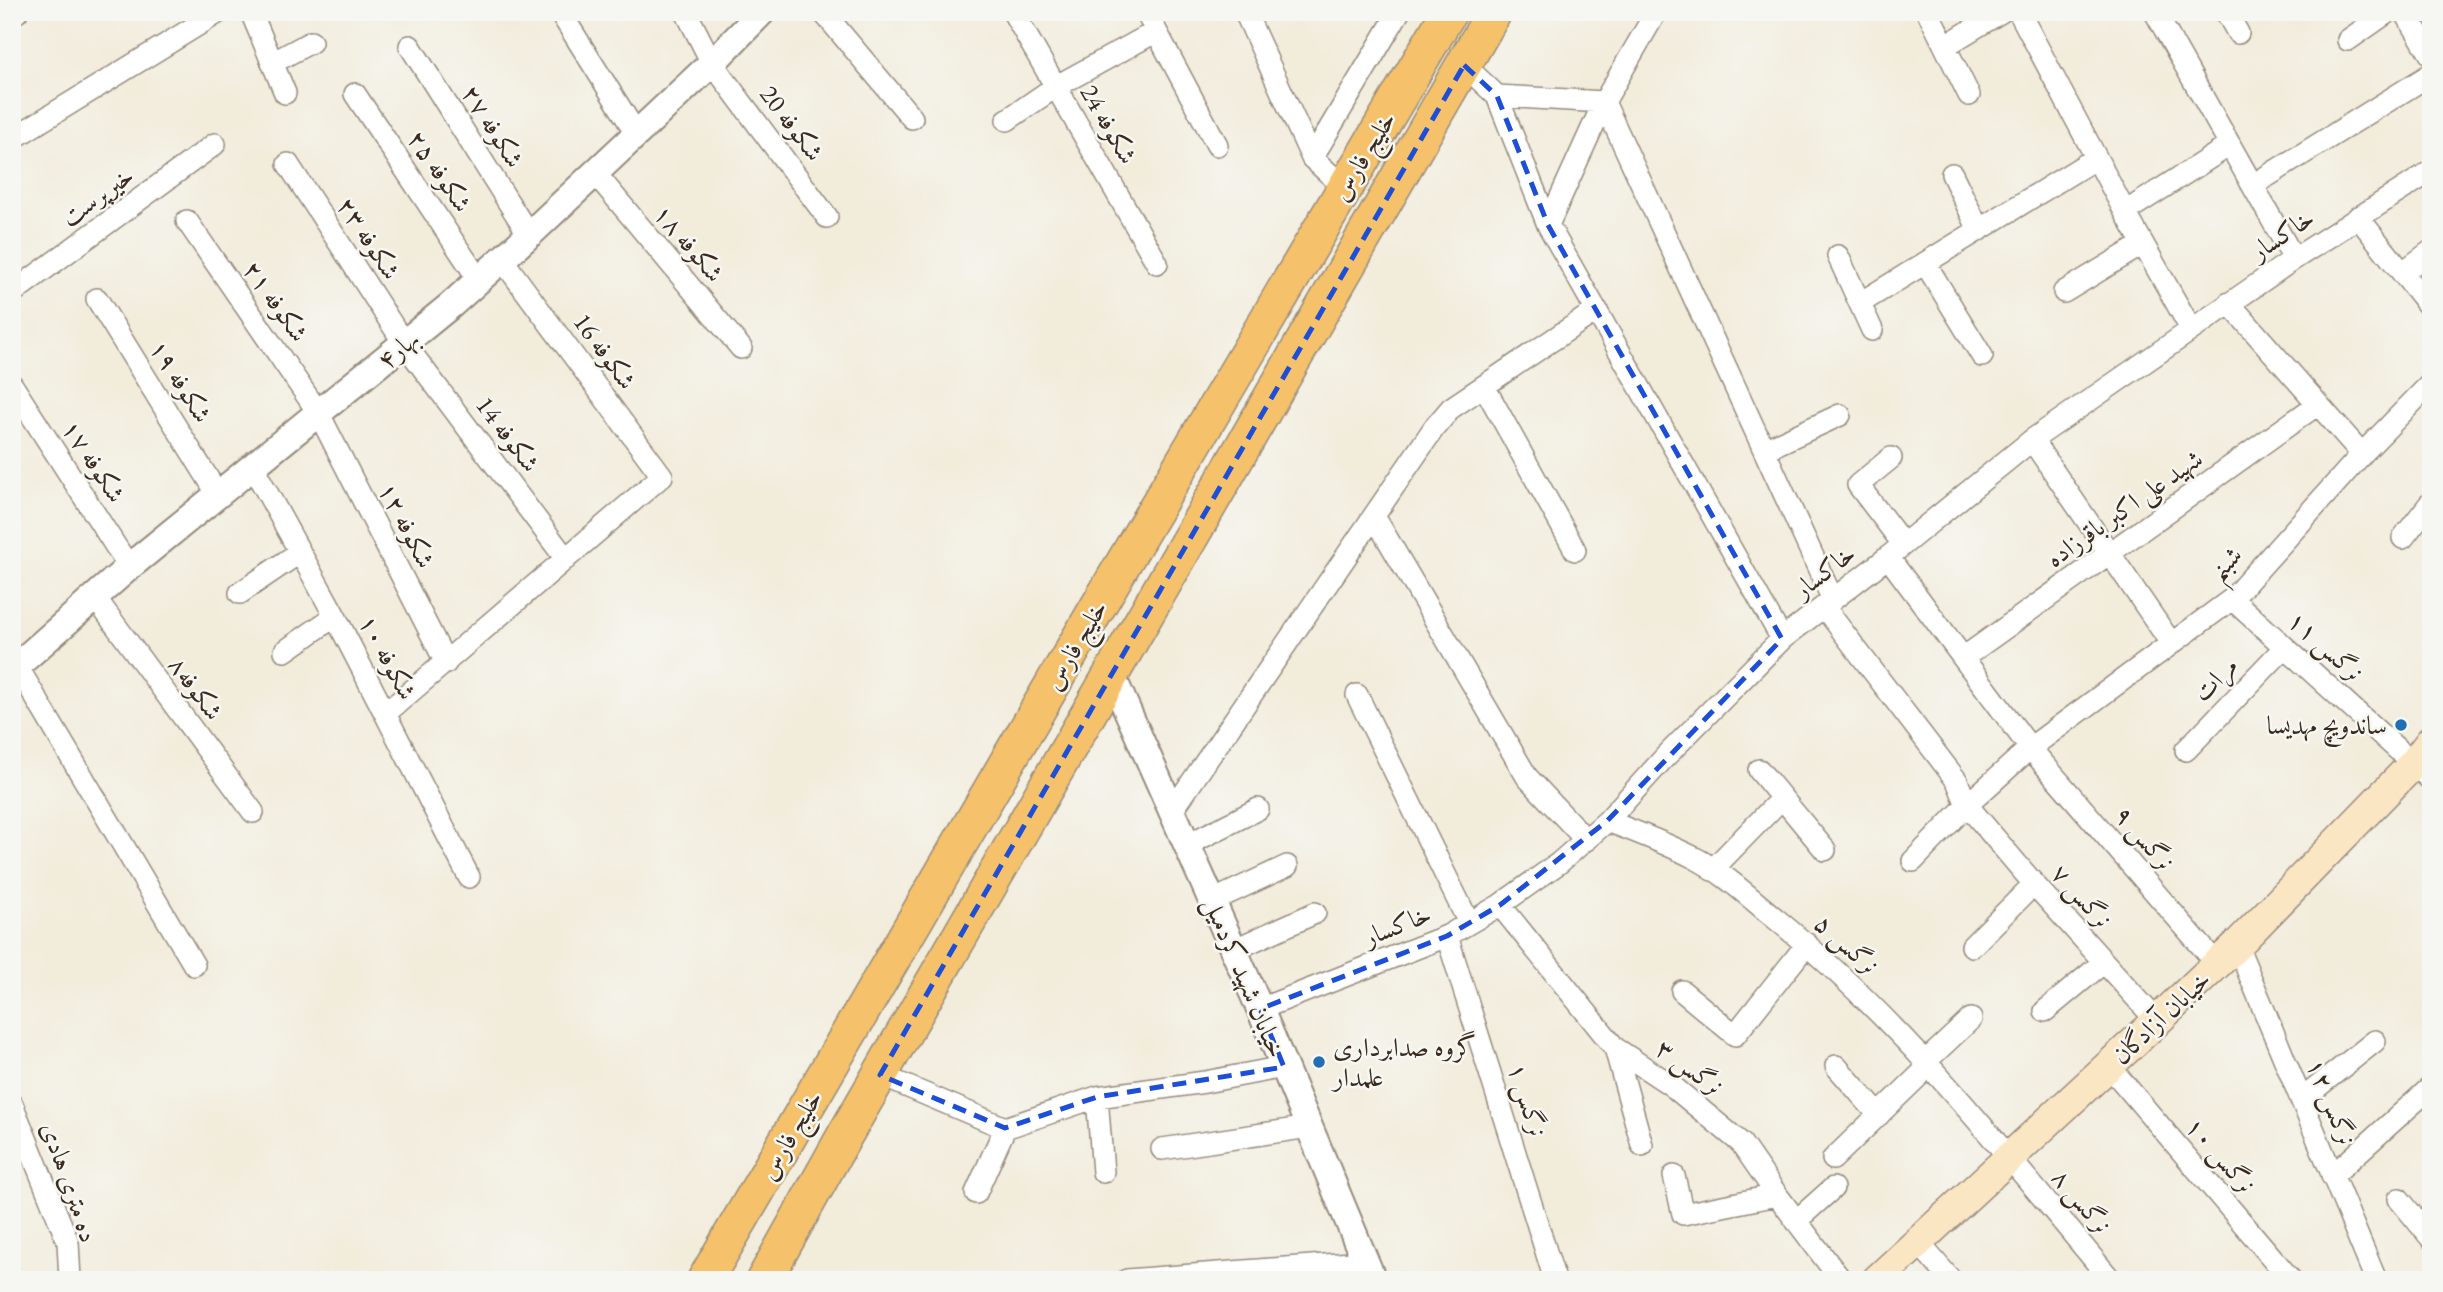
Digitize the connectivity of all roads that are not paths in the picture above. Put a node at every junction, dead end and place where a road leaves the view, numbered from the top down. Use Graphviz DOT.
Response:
graph roads {
  1 [pos="17,12"];
  2 [pos="219,12"];
  3 [pos="251,12"];
  4 [pos="560,12"];
  5 [pos="686,12"];
  6 [pos="762,12"];
  7 [pos="823,12"];
  8 [pos="1013,12"];
  9 [pos="1146,12"];
  10 [pos="1245,12"];
  11 [pos="1399,12"];
  12 [pos="1449,12"];
  13 [pos="1494,12"];
  14 [pos="1656,12"];
  15 [pos="1928,12"];
  16 [pos="2001,12"];
  17 [pos="2019,12"];
  18 [pos="2155,12"];
  19 [pos="2226,12"];
  20 [pos="2388,12"];
  21 [pos="2405,12"];
  22 [pos="12,15"];
  23 [pos="1155,32"];
  24 [pos="2238,33"];
  25 [pos="2348,40"];
  26 [pos="311,42"];
  27 [pos="410,46"];
  28 [pos="1945,46"];
  29 [pos="2431,55"];
  30 [pos="712,62"];
  31 [pos="272,63"];
  32 [pos="1464,65"];
  33 [pos="2431,74"];
  34 [pos="1055,87"];
  35 [pos="285,93"];
  36 [pos="355,94"];
  37 [pos="1969,95"];
  38 [pos="1497,96"];
  39 [pos="1604,102"];
  40 [pos="912,118"];
  41 [pos="1007,120"];
  42 [pos="636,133"];
  43 [pos="12,139"];
  44 [pos="215,144"];
  45 [pos="1217,145"];
  46 [pos="2230,145"];
  47 [pos="1312,158"];
  48 [pos="2096,158"];
  49 [pos="288,164"];
  50 [pos="2431,171"];
  51 [pos="594,173"];
  52 [pos="1952,174"];
  53 [pos="2253,185"];
  54 [pos="1345,188"];
  55 [pos="2125,212"];
  56 [pos="827,217"];
  57 [pos="2358,217"];
  58 [pos="187,221"];
  59 [pos="1548,225"];
  60 [pos="1979,230"];
  61 [pos="529,235"];
  62 [pos="2143,244"];
  63 [pos="2431,251"];
  64 [pos="1838,256"];
  65 [pos="502,259"];
  66 [pos="2294,259"];
  67 [pos="1157,263"];
  68 [pos="1925,263"];
  69 [pos="2403,272"];
  70 [pos="479,280"];
  71 [pos="2064,292"];
  72 [pos="12,293"];
  73 [pos="97,299"];
  74 [pos="1860,303"];
  75 [pos="2229,303"];
  76 [pos="2431,309"];
  77 [pos="1597,310"];
  78 [pos="2191,329"];
  79 [pos="1872,330"];
  80 [pos="404,343"];
  81 [pos="741,348"];
  82 [pos="1983,356"];
  83 [pos="2431,383"];
  84 [pos="12,385"];
  85 [pos="1485,386"];
  86 [pos="2318,404"];
  87 [pos="318,412"];
  88 [pos="1840,415"];
  89 [pos="2032,440"];
  90 [pos="1764,450"];
  91 [pos="2362,454"];
  92 [pos="1891,458"];
  93 [pos="252,465"];
  94 [pos="217,493"];
  95 [pos="2431,502"];
  96 [pos="1374,516"];
  97 [pos="2403,538"];
  98 [pos="1575,551"];
  99 [pos="1896,551"];
  100 [pos="300,552"];
  101 [pos="2108,553"];
  102 [pos="566,559"];
  103 [pos="129,566"];
  104 [pos="240,593"];
  105 [pos="94,596"];
  106 [pos="2232,599"];
  107 [pos="1828,603"];
  108 [pos="335,616"];
  109 [pos="1782,639"];
  110 [pos="2171,643"];
  111 [pos="2285,647"];
  112 [pos="285,651"];
  113 [pos="1963,658"];
  114 [pos="446,663"];
  115 [pos="14,665"];
  116 [pos="1112,676"];
  117 [pos="1357,695"];
  118 [pos="386,713"];
  119 [pos="2030,748"];
  120 [pos="2186,750"];
  121 [pos="2425,761"];
  122 [pos="1759,770"];
  123 [pos="1782,798"];
  124 [pos="1966,805"];
  125 [pos="1258,809"];
  126 [pos="1172,811"];
  127 [pos="254,812"];
  128 [pos="1607,821"];
  129 [pos="1586,840"];
  130 [pos="1187,845"];
  131 [pos="1825,850"];
  132 [pos="1913,860"];
  133 [pos="1287,866"];
  134 [pos="1712,870"];
  135 [pos="469,877"];
  136 [pos="2034,884"];
  137 [pos="1212,901"];
  138 [pos="1500,905"];
  139 [pos="1315,914"];
  140 [pos="1469,923"];
  141 [pos="1447,936"];
  142 [pos="1807,944"];
  143 [pos="1972,946"];
  144 [pos="1233,950"];
  145 [pos="2227,955"];
  146 [pos="2104,962"];
  147 [pos="194,965"];
  148 [pos="1682,990"];
  149 [pos="1260,1009"];
  150 [pos="2045,1011"];
  151 [pos="1971,1019"];
  152 [pos="2158,1021"];
  153 [pos="2375,1041"];
  154 [pos="1615,1048"];
  155 [pos="1926,1065"];
  156 [pos="1836,1066"];
  157 [pos="2109,1066"];
  158 [pos="1284,1067"];
  159 [pos="880,1075"];
  160 [pos="2431,1087"];
  161 [pos="1097,1097"];
  162 [pos="2301,1100"];
  163 [pos="12,1104"];
  164 [pos="1879,1115"];
  165 [pos="1005,1128"];
  166 [pos="1309,1128"];
  167 [pos="1642,1145"];
  168 [pos="1161,1149"];
  169 [pos="2010,1158"];
  170 [pos="1833,1159"];
  171 [pos="1104,1172"];
  172 [pos="1674,1176"];
  173 [pos="2332,1176"];
  174 [pos="1832,1188"];
  175 [pos="976,1193"];
  176 [pos="1777,1195"];
  177 [pos="2399,1199"];
  178 [pos="1796,1221"];
  179 [pos="2431,1238"];
  180 [pos="1918,1242"];
  181 [pos="1368,1271"];
  182 [pos="1180,1278"];
  183 [pos="70,1280"];
  184 [pos="705,1280"];
  185 [pos="764,1280"];
  186 [pos="1127,1280"];
  187 [pos="1555,1280"];
  188 [pos="1841,1280"];
  189 [pos="1877,1280"];
  190 [pos="1951,1280"];
  191 [pos="2111,1280"];
  192 [pos="2291,1280"];
  193 [pos="2376,1280"];
  1 -- 22 [label="street"];
  2 -- 43 [label="street"];
  3 -- 31 [label="street"];
  4 -- 42 [label="street"];
  5 -- 30 [label="street, شکوفه 20"];
  6 -- 30 [label="street, بهار۴"];
  7 -- 40 [label="street"];
  8 -- 34 [label="street, شکوفه 24"];
  9 -- 23 [label="street"];
  10 -- 47 [label="street"];
  11 -- 47 [label="street"];
  12 -- 54 [label="highway, خلیج فارس"];
  13 -- 32 [label="highway, خلیج فارس"];
  14 -- 39 [label="street"];
  15 -- 28 [label="street"];
  16 -- 28 [label="street"];
  17 -- 48 [label="street"];
  18 -- 46 [label="street"];
  19 -- 24 [label="street"];
  20 -- 25 [label="street"];
  21 -- 29 [label="street"];
  23 -- 34 [label="street"];
  23 -- 45 [label="street"];
  26 -- 31 [label="street"];
  27 -- 61 [label="street, شکوفه ۲۷"];
  28 -- 37 [label="street"];
  30 -- 42 [label="street, بهار۴"];
  30 -- 56 [label="street, شکوفه 20"];
  31 -- 35 [label="street"];
  32 -- 38 [label="street"];
  32 -- 116 [label="highway, خلیج فارس"];
  33 -- 53 [label="street"];
  34 -- 41 [label="street"];
  34 -- 67 [label="street, شکوفه 24"];
  36 -- 70 [label="street, شکوفه ۲۵"];
  38 -- 39 [label="street"];
  38 -- 59 [label="street"];
  39 -- 59 [label="street"];
  39 -- 90 [label="street, نرگس ۷"];
  42 -- 51 [label="street, بهار۴"];
  44 -- 72 [label="street, خیرپرست"];
  46 -- 53 [label="street"];
  46 -- 55 [label="street"];
  47 -- 54 [label="street"];
  48 -- 55 [label="street"];
  48 -- 60 [label="street"];
  49 -- 80 [label="street, شکوفه ۲۳"];
  50 -- 57 [label="street, خاکسار"];
  51 -- 61 [label="street, بهار۴"];
  51 -- 81 [label="street, شکوفه ۱۸"];
  52 -- 60 [label="street"];
  53 -- 66 [label="street"];
  54 -- 184 [label="highway, خلیج فارس"];
  55 -- 62 [label="street"];
  57 -- 66 [label="street, خاکسار"];
  57 -- 69 [label="street"];
  58 -- 87 [label="street, شکوفه ۲۱"];
  59 -- 77 [label="street"];
  60 -- 68 [label="street"];
  61 -- 65 [label="street, بهار۴"];
  62 -- 71 [label="street"];
  62 -- 78 [label="street"];
  63 -- 69 [label="street"];
  64 -- 74 [label="street"];
  65 -- 70 [label="street, بهار۴"];
  65 -- 102 [label="street, شکوفه 16"];
  66 -- 75 [label="street, خاکسار"];
  68 -- 74 [label="street"];
  68 -- 82 [label="street"];
  69 -- 76 [label="street"];
  70 -- 80 [label="street, بهار۴"];
  73 -- 94 [label="street, شکوفه ۱۹"];
  74 -- 79 [label="street"];
  75 -- 78 [label="street, خاکسار"];
  75 -- 86 [label="street"];
  77 -- 85 [label="street"];
  77 -- 109 [label="street"];
  78 -- 89 [label="street, خاکسار"];
  80 -- 87 [label="street, بهار۴"];
  80 -- 102 [label="street, شکوفه 14"];
  83 -- 91 [label="street, شبنم"];
  84 -- 103 [label="street, شکوفه ۱۷"];
  85 -- 96 [label="street"];
  85 -- 98 [label="street"];
  86 -- 91 [label="street"];
  86 -- 101 [label="street, شهید علی اکبر باقرزاده"];
  87 -- 93 [label="street, بهار۴"];
  87 -- 114 [label="street, شکوفه ۱۲"];
  88 -- 90 [label="street"];
  89 -- 99 [label="street, خاکسار"];
  89 -- 101 [label="street"];
  90 -- 107 [label="street, نرگس ۷"];
  91 -- 106 [label="street, شبنم"];
  92 -- 99 [label="street, نرگس ۹"];
  93 -- 94 [label="street, بهار۴"];
  93 -- 100 [label="street, شکوفه ۱۰"];
  94 -- 103 [label="street, بهار۴"];
  95 -- 97 [label="street"];
  96 -- 126 [label="street"];
  96 -- 129 [label="street"];
  99 -- 107 [label="street, خاکسار"];
  99 -- 113 [label="street, نرگس ۹"];
  100 -- 104 [label="street"];
  100 -- 108 [label="street, شکوفه ۱۰"];
  101 -- 110 [label="street"];
  101 -- 113 [label="street, شهید علی اکبر باقرزاده"];
  102 -- 114 [label="street"];
  103 -- 105 [label="street, بهار۴"];
  105 -- 115 [label="street, بهار۴"];
  105 -- 127 [label="street, شکوفه۸"];
  106 -- 110 [label="street, شبنم"];
  106 -- 111 [label="street, نرگس ۱۱"];
  107 -- 109 [label="street, خاکسار"];
  107 -- 124 [label="street, نرگس ۷"];
  108 -- 112 [label="street"];
  108 -- 118 [label="street, شکوفه ۱۰"];
  109 -- 128 [label="street, خاکسار"];
  110 -- 119 [label="street, شبنم"];
  111 -- 120 [label="street, مرات"];
  111 -- 121 [label="street, نرگس ۱۱"];
  113 -- 119 [label="street, نرگس ۹"];
  114 -- 118 [label="street"];
  115 -- 147 [label="street"];
  116 -- 126 [label="street, خیابان شهید کردمیل"];
  116 -- 159 [label="highway, خلیج فارس"];
  117 -- 140 [label="street"];
  118 -- 135 [label="street, شکوفه ۱۰"];
  119 -- 124 [label="street, شبنم"];
  119 -- 145 [label="street, نرگس ۹"];
  121 -- 145 [label="main road, خیابان آزادگان"];
  122 -- 123 [label="street"];
  123 -- 131 [label="street"];
  123 -- 134 [label="street"];
  124 -- 132 [label="street, شبنم"];
  124 -- 136 [label="street, نرگس ۷"];
  125 -- 130 [label="street"];
  126 -- 130 [label="street, خیابان شهید کردمیل"];
  128 -- 129 [label="street, خاکسار"];
  128 -- 134 [label="street, نرگس ۵"];
  129 -- 138 [label="street, خاکسار"];
  130 -- 137 [label="street, خیابان شهید کردمیل"];
  133 -- 137 [label="street"];
  134 -- 142 [label="street, نرگس ۵"];
  136 -- 143 [label="street"];
  136 -- 146 [label="street, نرگس ۷"];
  137 -- 144 [label="street, خیابان شهید کردمیل"];
  138 -- 140 [label="street, خاکسار"];
  138 -- 154 [label="street, نرگس ۳"];
  139 -- 144 [label="street"];
  140 -- 141 [label="street, خاکسار"];
  141 -- 149 [label="street, خاکسار"];
  141 -- 187 [label="street, نرگس ۱"];
  142 -- 148 [label="street"];
  142 -- 155 [label="street, نرگس ۵"];
  144 -- 149 [label="street, خیابان شهید کردمیل"];
  145 -- 152 [label="main road, خیابان آزادگان"];
  145 -- 162 [label="street, نرگس ۱۲"];
  146 -- 150 [label="street"];
  146 -- 152 [label="street, نرگس ۷"];
  149 -- 158 [label="street, خیابان شهید کردمیل"];
  151 -- 155 [label="street"];
  152 -- 157 [label="main road, خیابان آزادگان"];
  153 -- 162 [label="street"];
  154 -- 167 [label="street"];
  154 -- 176 [label="street, نرگس ۳"];
  155 -- 164 [label="street"];
  155 -- 169 [label="street, نرگس ۵"];
  156 -- 164 [label="street"];
  157 -- 169 [label="main road, خیابان آزادگان"];
  157 -- 192 [label="street, نرگس ۱۰"];
  158 -- 161 [label="street"];
  158 -- 166 [label="street, خیابان شهید کردمیل"];
  159 -- 165 [label="street"];
  159 -- 185 [label="highway, خلیج فارس"];
  160 -- 173 [label="street"];
  161 -- 165 [label="street"];
  161 -- 171 [label="street"];
  162 -- 173 [label="street, نرگس ۱۲"];
  163 -- 183 [label="street, ده متری هادی"];
  164 -- 170 [label="street"];
  165 -- 175 [label="street"];
  166 -- 168 [label="street"];
  166 -- 181 [label="street, خیابان شهید کردمیل"];
  169 -- 180 [label="main road, خیابان آزادگان"];
  169 -- 191 [label="street, نرگس ۸"];
  172 -- 176 [label="street"];
  173 -- 193 [label="street, نرگس ۱۲"];
  174 -- 178 [label="street"];
  176 -- 178 [label="street, نرگس ۳"];
  177 -- 179 [label="street"];
  178 -- 188 [label="street, نرگس ۳"];
  180 -- 189 [label="main road, خیابان آزادگان"];
  180 -- 190 [label="street"];
  181 -- 182 [label="street"];
  182 -- 186 [label="street"];
}
